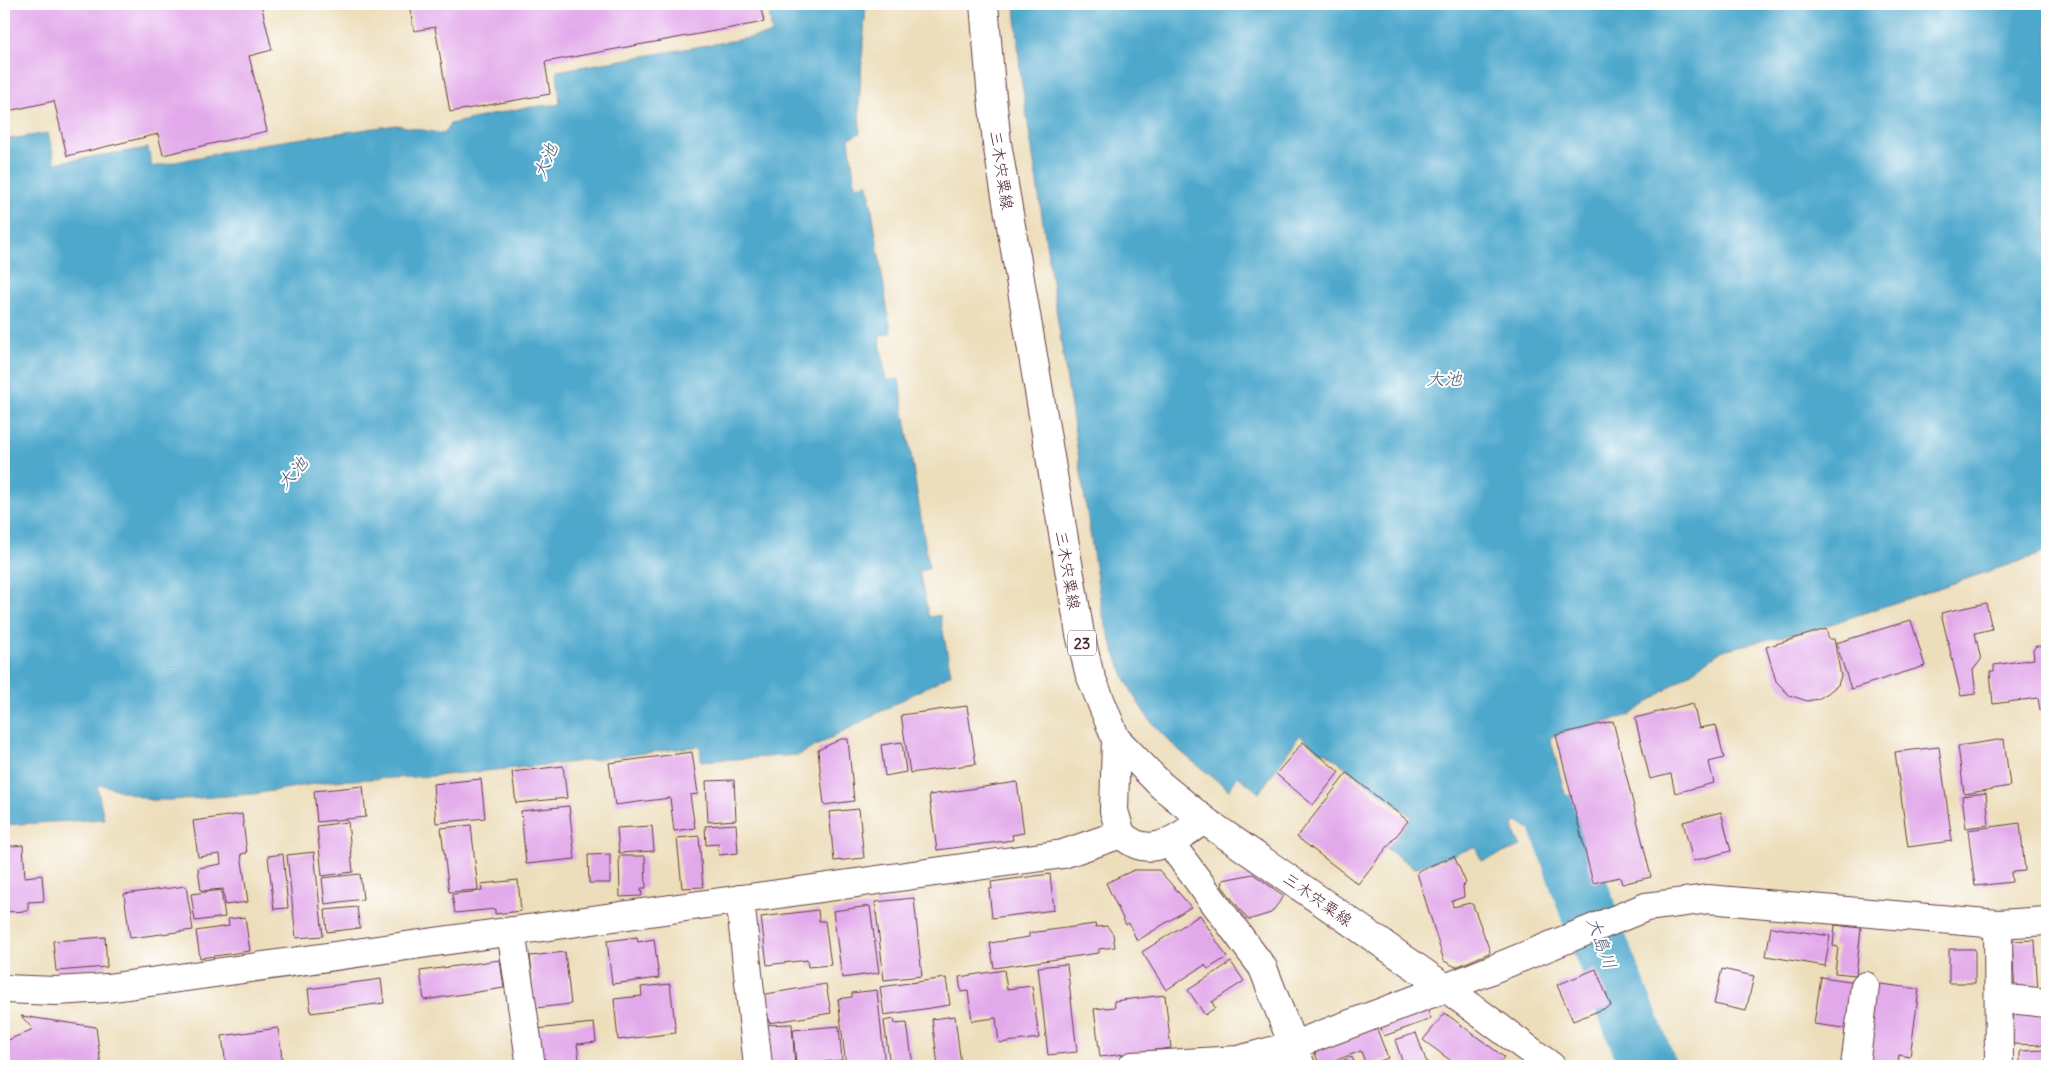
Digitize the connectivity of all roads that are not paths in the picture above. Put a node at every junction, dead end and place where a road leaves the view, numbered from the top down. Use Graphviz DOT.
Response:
graph roads {
  1 [pos="984,4"];
  2 [pos="1116,739"];
  3 [pos="1204,820"];
  4 [pos="1121,834"];
  5 [pos="1170,843"];
  6 [pos="740,899"];
  7 [pos="2047,921"];
  8 [pos="1998,924"];
  9 [pos="511,931"];
  10 [pos="1865,986"];
  11 [pos="1446,988"];
  12 [pos="4,989"];
  13 [pos="1999,998"];
  14 [pos="2047,1004"];
  15 [pos="1297,1056"];
  16 [pos="531,1066"];
  17 [pos="758,1066"];
  18 [pos="1132,1066"];
  19 [pos="1551,1066"];
  20 [pos="1855,1066"];
  21 [pos="1999,1066"];
  1 -- 2 [label="street, 三木宍粟線 / 23"];
  2 -- 3 [label="street, 三木宍粟線 / 23"];
  2 -- 4 [label="street"];
  3 -- 5 [label="street"];
  3 -- 11 [label="street, 三木宍粟線 / 23"];
  4 -- 5 [label="street"];
  4 -- 6 [label="street"];
  5 -- 15 [label="street"];
  6 -- 9 [label="street"];
  6 -- 17 [label="street"];
  7 -- 8 [label="street"];
  8 -- 11 [label="street"];
  8 -- 13 [label="street"];
  9 -- 12 [label="street"];
  9 -- 16 [label="street"];
  10 -- 20 [label="street"];
  11 -- 15 [label="street"];
  11 -- 19 [label="street, 三木宍粟線 / 23"];
  13 -- 14 [label="street"];
  13 -- 21 [label="street"];
  15 -- 18 [label="street"];
}
